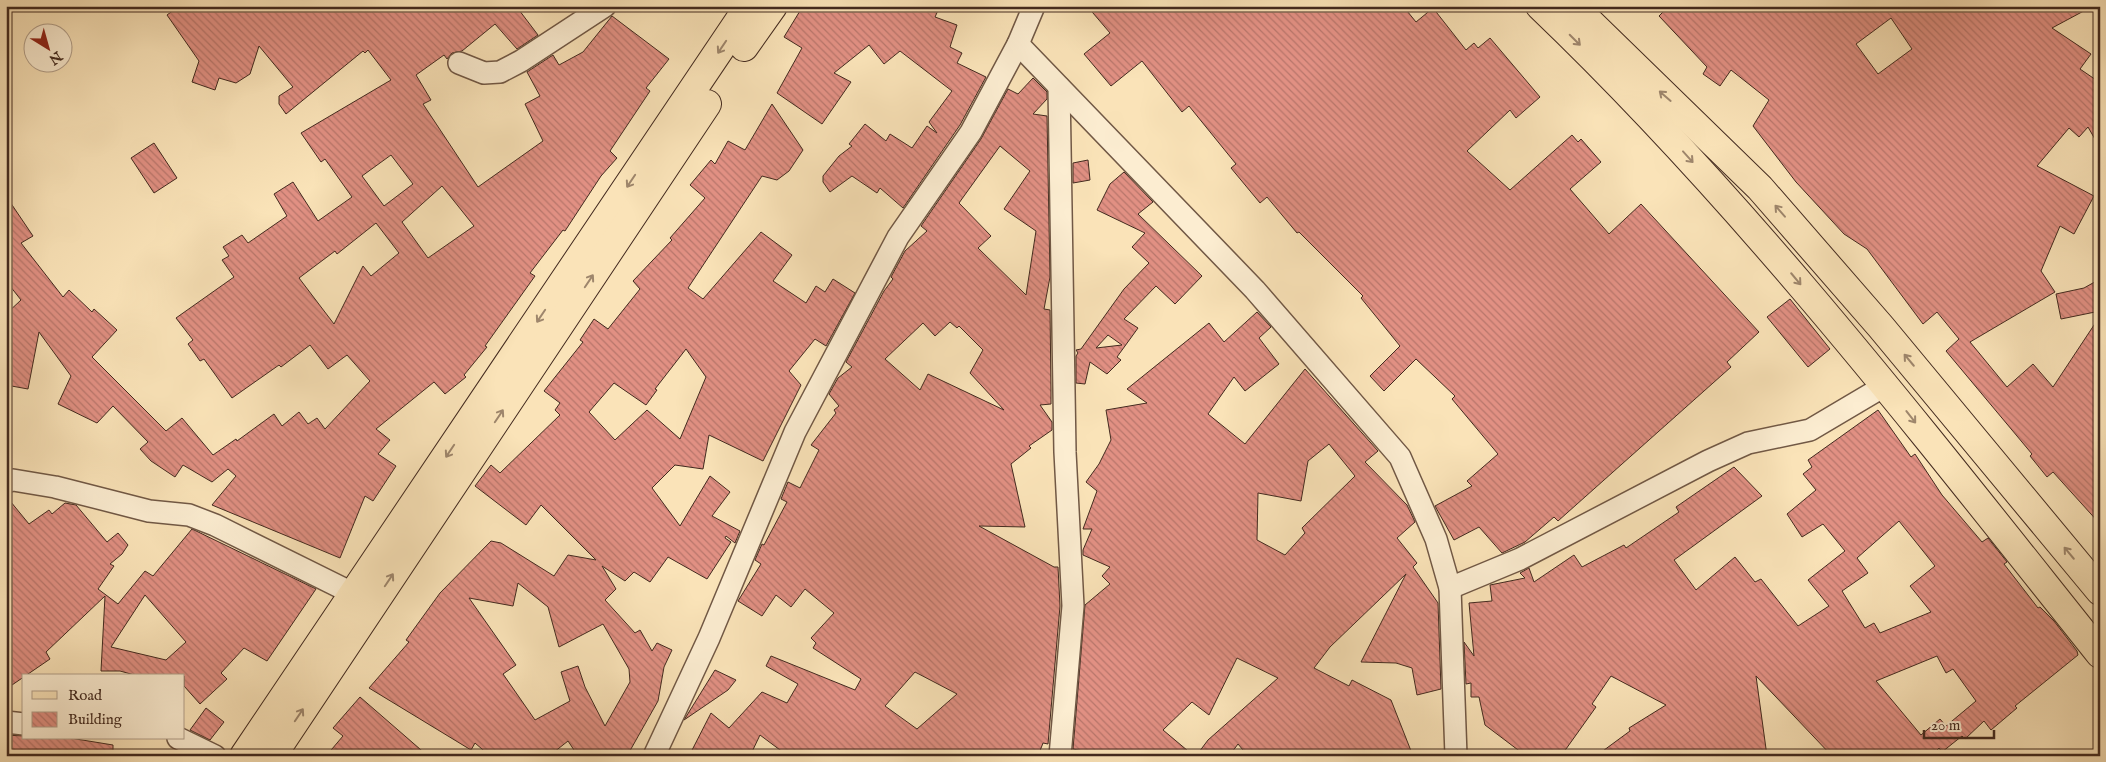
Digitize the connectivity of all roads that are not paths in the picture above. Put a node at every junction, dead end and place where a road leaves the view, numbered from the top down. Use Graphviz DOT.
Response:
graph roads {
  1 [pos="605,6"];
  2 [pos="749,6"];
  3 [pos="773,6"];
  4 [pos="1034,6"];
  5 [pos="1540,6"];
  6 [pos="1576,7"];
  7 [pos="1018,44"];
  8 [pos="459,63"];
  9 [pos="1059,87"];
  10 [pos="1886,385"];
  11 [pos="6,482"];
  12 [pos="1450,588"];
  13 [pos="2100,591"];
  14 [pos="354,594"];
  15 [pos="2100,654"];
  16 [pos="6,722"];
  17 [pos="22,724"];
  18 [pos="182,740"];
  19 [pos="216,756"];
  20 [pos="244,756"];
  21 [pos="272,756"];
  22 [pos="654,756"];
  23 [pos="1060,756"];
  24 [pos="1456,756"];
  1 -- 8 [label="street"];
  2 -- 14 [label="main road, one-way"];
  21 -- 3 [label="main road, one-way"];
  4 -- 7 [label="street"];
  5 -- 10 [label="main road, one-way"];
  13 -- 6 [label="main road, one-way"];
  7 -- 9 [label="street"];
  7 -- 22 [label="street"];
  9 -- 12 [label="street"];
  9 -- 23 [label="street"];
  10 -- 12 [label="street"];
  10 -- 15 [label="main road, one-way"];
  11 -- 14 [label="street"];
  12 -- 24 [label="street"];
  14 -- 20 [label="main road"];
  16 -- 17 [label="street"];
  18 -- 19 [label="street"];
}
